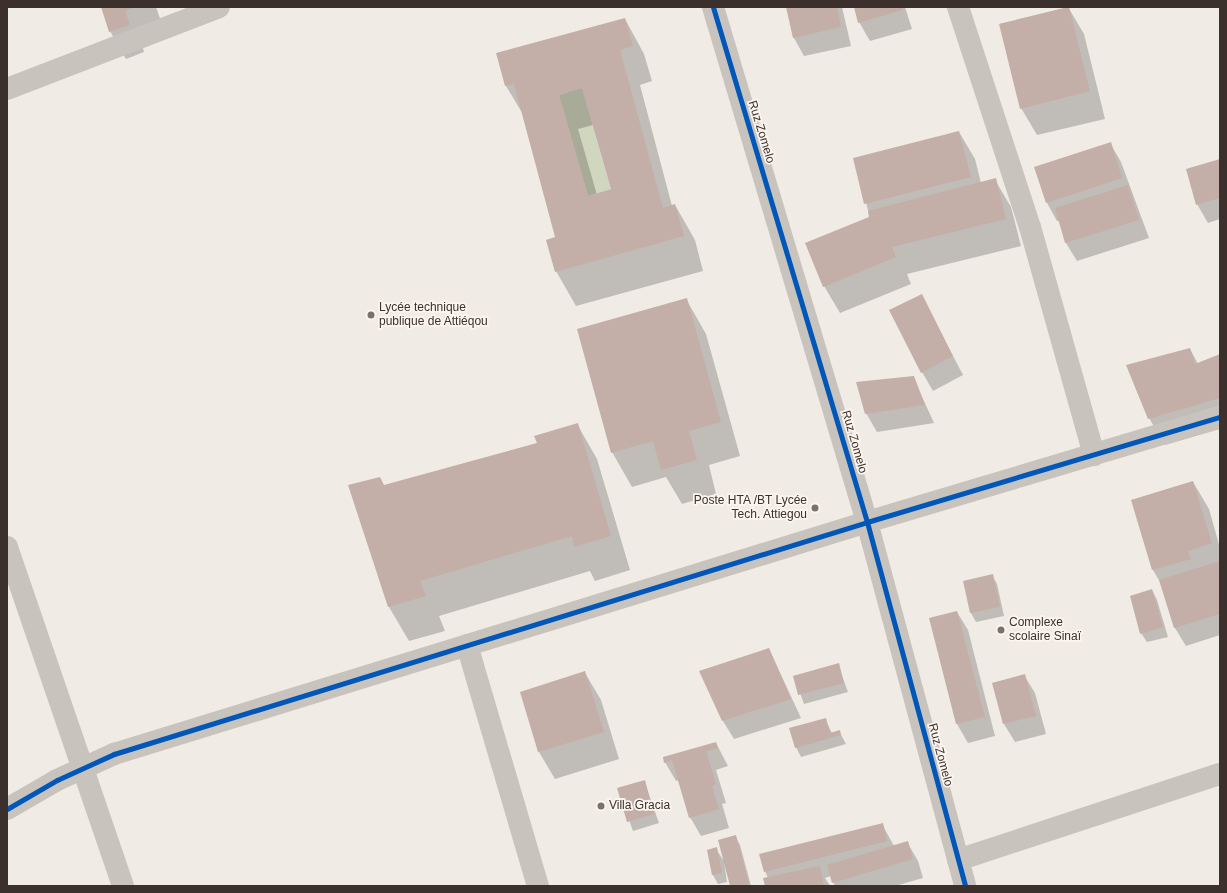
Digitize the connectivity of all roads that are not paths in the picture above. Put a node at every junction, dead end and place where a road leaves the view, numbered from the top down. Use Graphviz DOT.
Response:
graph roads {
  1 [pos="218,7"];
  2 [pos="713,7"];
  3 [pos="958,7"];
  4 [pos="7,89"];
  5 [pos="1220,417"];
  6 [pos="1094,455"];
  7 [pos="867,522"];
  8 [pos="7,547"];
  9 [pos="467,644"];
  10 [pos="82,769"];
  11 [pos="1220,774"];
  12 [pos="7,809"];
  13 [pos="958,860"];
  14 [pos="123,886"];
  15 [pos="538,886"];
  16 [pos="965,886"];
  1 -- 4 [label="street"];
  2 -- 7 [label="street, Ruz Zomelo"];
  3 -- 6 [label="street"];
  5 -- 6 [label="street"];
  6 -- 7 [label="street"];
  7 -- 9 [label="street"];
  7 -- 13 [label="street, Ruz Zomelo"];
  8 -- 10 [label="street"];
  9 -- 10 [label="street"];
  9 -- 15 [label="street"];
  10 -- 12 [label="street"];
  10 -- 14 [label="street"];
  11 -- 13 [label="street"];
  13 -- 16 [label="street, Ruz Zomelo"];
}
